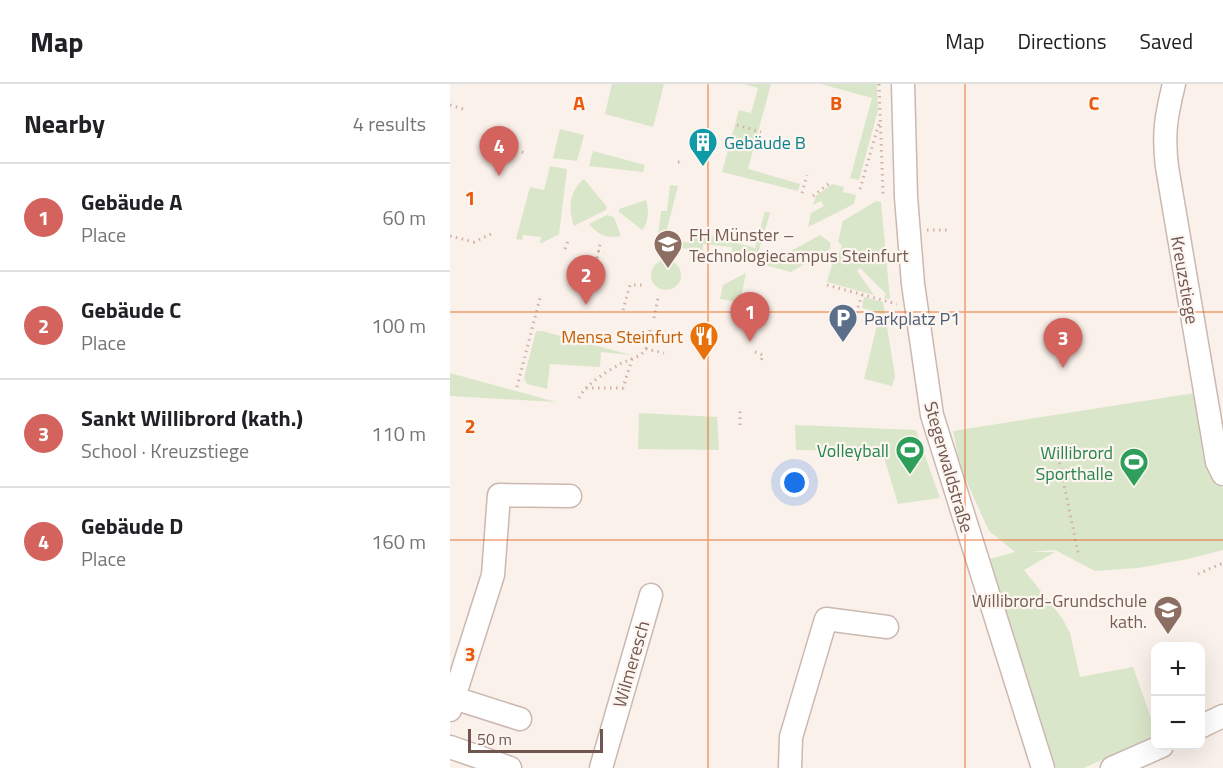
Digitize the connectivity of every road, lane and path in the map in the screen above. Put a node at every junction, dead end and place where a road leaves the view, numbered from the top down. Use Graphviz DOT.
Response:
graph roads {
  1 [pos="879,84"];
  2 [pos="903,84"];
  3 [pos="1174,84"];
  4 [pos="450,105"];
  5 [pos="463,109"];
  6 [pos="880,118"];
  7 [pos="737,125"];
  8 [pos="760,132"];
  9 [pos="503,133"];
  10 [pos="526,153"];
  11 [pos="678,162"];
  12 [pos="684,164"];
  13 [pos="807,175"];
  14 [pos="831,182"];
  15 [pos="860,189"];
  16 [pos="802,193"];
  17 [pos="883,194"];
  18 [pos="813,195"];
  19 [pos="491,234"];
  20 [pos="450,236"];
  21 [pos="568,241"];
  22 [pos="600,244"];
  23 [pos="565,249"];
  24 [pos="598,251"];
  25 [pos="604,253"];
  26 [pos="597,258"];
  27 [pos="642,285"];
  28 [pos="827,285"];
  29 [pos="862,294"];
  30 [pos="540,298"];
  31 [pos="658,298"];
  32 [pos="916,309"];
  33 [pos="623,310"];
  34 [pos="856,313"];
  35 [pos="654,318"];
  36 [pos="651,326"];
  37 [pos="646,349"];
  38 [pos="756,352"];
  39 [pos="664,354"];
  40 [pos="632,359"];
  41 [pos="761,361"];
  42 [pos="517,387"];
  43 [pos="584,388"];
  44 [pos="579,398"];
  45 [pos="740,408"];
  46 [pos="740,425"];
  47 [pos="1057,451"];
  48 [pos="1223,474"];
  49 [pos="570,496"];
  50 [pos="1079,557"];
  51 [pos="1223,563"];
  52 [pos="1197,574"];
  53 [pos="651,595"];
  54 [pos="887,627"];
  55 [pos="452,704"];
  56 [pos="1223,716"];
  57 [pos="520,719"];
  58 [pos="1205,725"];
  59 [pos="450,747"];
  60 [pos="1153,750"];
  61 [pos="510,768"];
  62 [pos="601,768"];
  63 [pos="790,768"];
  64 [pos="1043,768"];
  65 [pos="1112,768"];
  1 -- 6 [label="path"];
  2 -- 32 [label="street, Stegerwaldstraße"];
  3 -- 48 [label="street, Kreuzstiege"];
  4 -- 5 [label="path"];
  6 -- 15 [label="path"];
  6 -- 17 [label="path"];
  7 -- 8 [label="path"];
  9 -- 10 [label="path"];
  11 -- 12 [label="path"];
  13 -- 16 [label="path"];
  14 -- 18 [label="path"];
  19 -- 20 [label="path"];
  21 -- 23 [label="path"];
  22 -- 24 [label="path"];
  24 -- 25 [label="path"];
  24 -- 26 [label="path"];
  27 -- 33 [label="path"];
  28 -- 29 [label="path"];
  29 -- 32 [label="path"];
  29 -- 34 [label="path"];
  30 -- 42 [label="path"];
  31 -- 35 [label="path"];
  32 -- 64 [label="street, Stegerwaldstraße"];
  36 -- 37 [label="path"];
  37 -- 39 [label="path"];
  37 -- 40 [label="path"];
  38 -- 41 [label="path"];
  40 -- 43 [label="path"];
  40 -- 43 [label="path"];
  43 -- 44 [label="path"];
  45 -- 46 [label="path"];
  47 -- 50 [label="path"];
  49 -- 55 [label="street"];
  51 -- 52 [label="path"];
  53 -- 62 [label="street, Wilmeresch"];
  54 -- 63 [label="street"];
  55 -- 57 [label="street"];
  56 -- 58 [label="street"];
  59 -- 61 [label="street"];
  60 -- 65 [label="street"];
}
